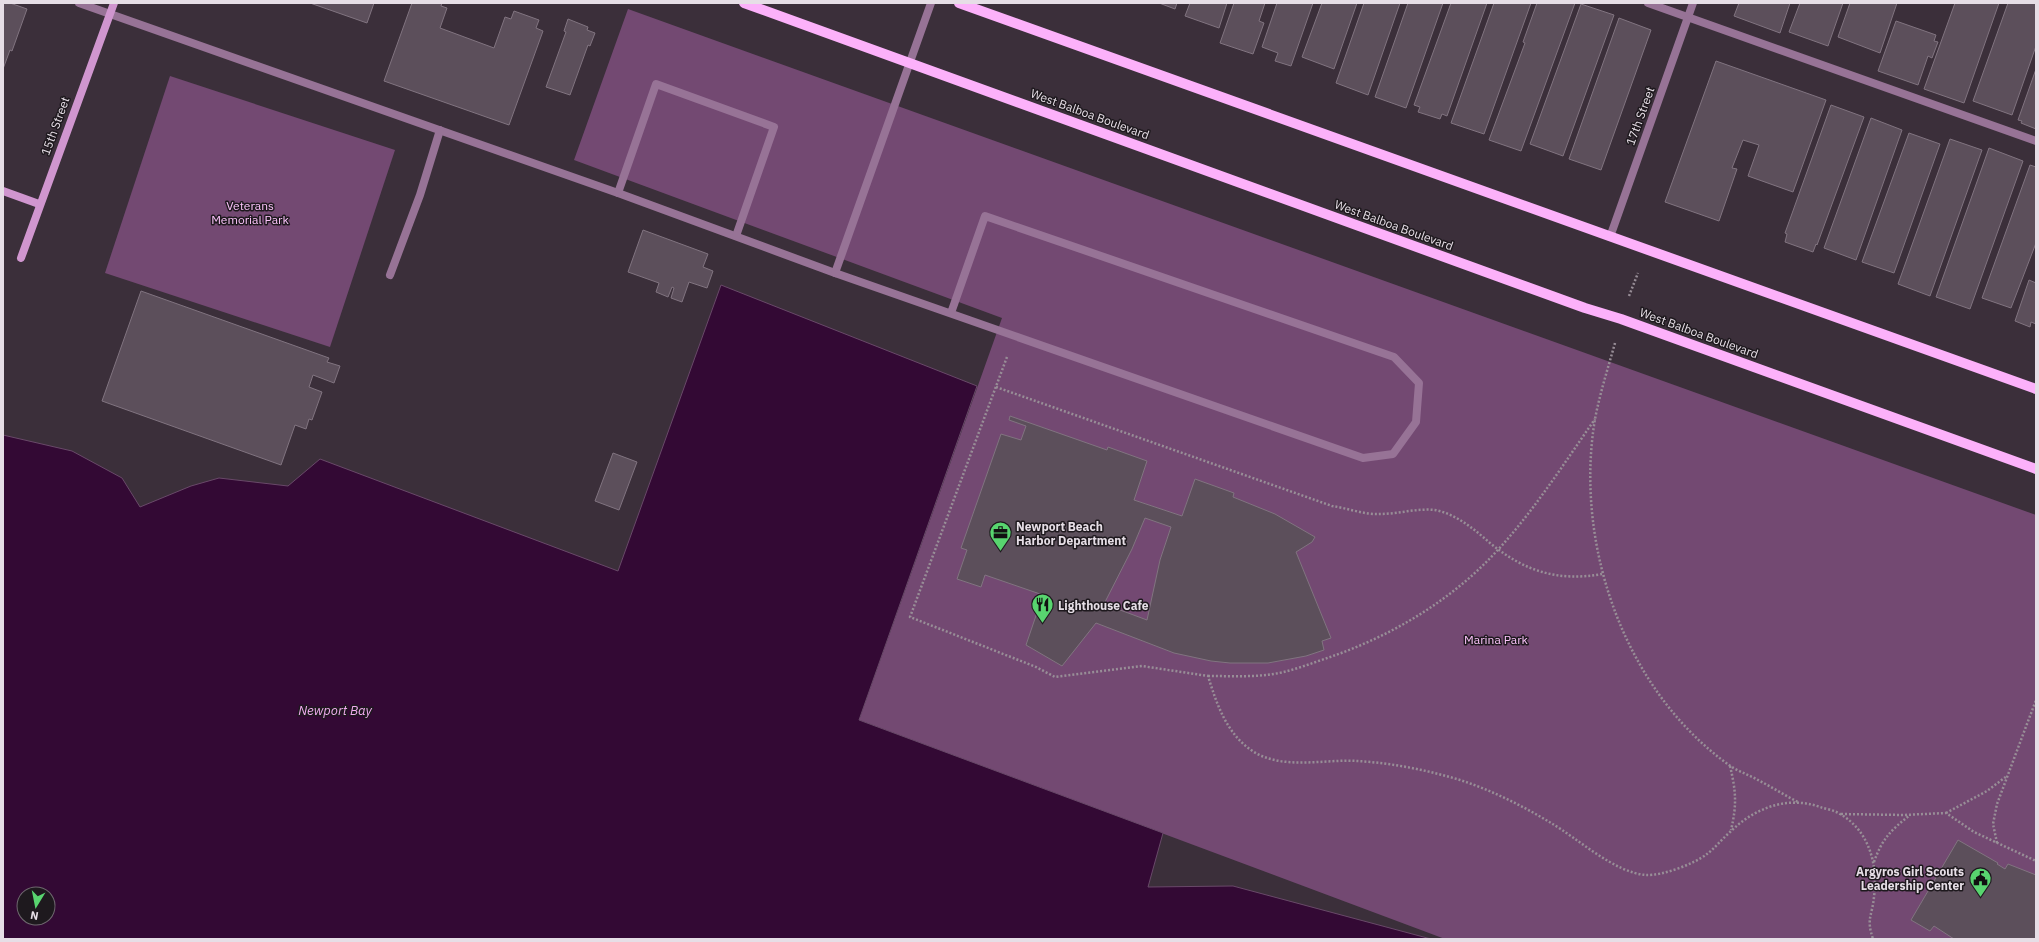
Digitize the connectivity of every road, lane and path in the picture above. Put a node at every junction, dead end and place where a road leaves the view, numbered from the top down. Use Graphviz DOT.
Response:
graph roads {
  1 [pos="79,3"];
  2 [pos="114,3"];
  3 [pos="744,3"];
  4 [pos="931,3"];
  5 [pos="959,3"];
  6 [pos="1648,3"];
  7 [pos="1692,3"];
  8 [pos="110,14"];
  9 [pos="1687,17"];
  10 [pos="910,62"];
  11 [pos="440,130"];
  12 [pos="2036,141"];
  13 [pos="3,191"];
  14 [pos="618,193"];
  15 [pos="39,204"];
  16 [pos="736,236"];
  17 [pos="1610,237"];
  18 [pos="1646,250"];
  19 [pos="21,258"];
  20 [pos="835,273"];
  21 [pos="390,275"];
  22 [pos="950,313"];
  23 [pos="1621,319"];
  24 [pos="1015,336"];
  25 [pos="996,387"];
  26 [pos="2036,390"];
  27 [pos="1595,419"];
  28 [pos="2036,469"];
  29 [pos="1498,549"];
  30 [pos="1602,574"];
  31 [pos="1208,676"];
  32 [pos="2036,700"];
  33 [pos="1730,766"];
  34 [pos="2007,776"];
  35 [pos="1798,803"];
  36 [pos="1946,813"];
  37 [pos="1840,814"];
  38 [pos="1910,814"];
  39 [pos="1731,831"];
  40 [pos="1997,843"];
  41 [pos="2036,861"];
  42 [pos="1873,864"];
  43 [pos="1873,939"];
  1 -- 8 [label="street"];
  2 -- 8 [label="street, 15th Street"];
  3 -- 10 [label="main road, West Balboa Boulevard"];
  4 -- 10 [label="street"];
  5 -- 17 [label="main road"];
  6 -- 9 [label="street"];
  7 -- 9 [label="street, 17th Street"];
  8 -- 11 [label="street"];
  8 -- 15 [label="street, 15th Street"];
  9 -- 12 [label="street"];
  9 -- 17 [label="street, 17th Street"];
  10 -- 20 [label="street"];
  10 -- 23 [label="main road, West Balboa Boulevard"];
  11 -- 14 [label="street"];
  11 -- 21 [label="street"];
  13 -- 15 [label="street"];
  14 -- 16 [label="street"];
  14 -- 16 [label="street"];
  15 -- 19 [label="street, 15th Street"];
  16 -- 20 [label="street"];
  17 -- 18 [label="main road"];
  18 -- 23 [label="path"];
  18 -- 26 [label="main road"];
  20 -- 22 [label="street"];
  22 -- 24 [label="street"];
  22 -- 24 [label="street"];
  23 -- 27 [label="path"];
  23 -- 28 [label="main road, West Balboa Boulevard"];
  24 -- 25 [label="path"];
  25 -- 29 [label="path"];
  25 -- 31 [label="path"];
  27 -- 29 [label="path"];
  27 -- 30 [label="path"];
  29 -- 30 [label="path"];
  29 -- 31 [label="path"];
  30 -- 33 [label="path"];
  31 -- 39 [label="path"];
  32 -- 34 [label="path"];
  33 -- 35 [label="path"];
  33 -- 39 [label="path"];
  34 -- 36 [label="path"];
  34 -- 40 [label="path"];
  35 -- 37 [label="path"];
  35 -- 39 [label="path"];
  36 -- 38 [label="path"];
  36 -- 40 [label="path"];
  37 -- 38 [label="path"];
  37 -- 42 [label="path"];
  38 -- 42 [label="path"];
  40 -- 41 [label="path"];
  42 -- 43 [label="path"];
}
